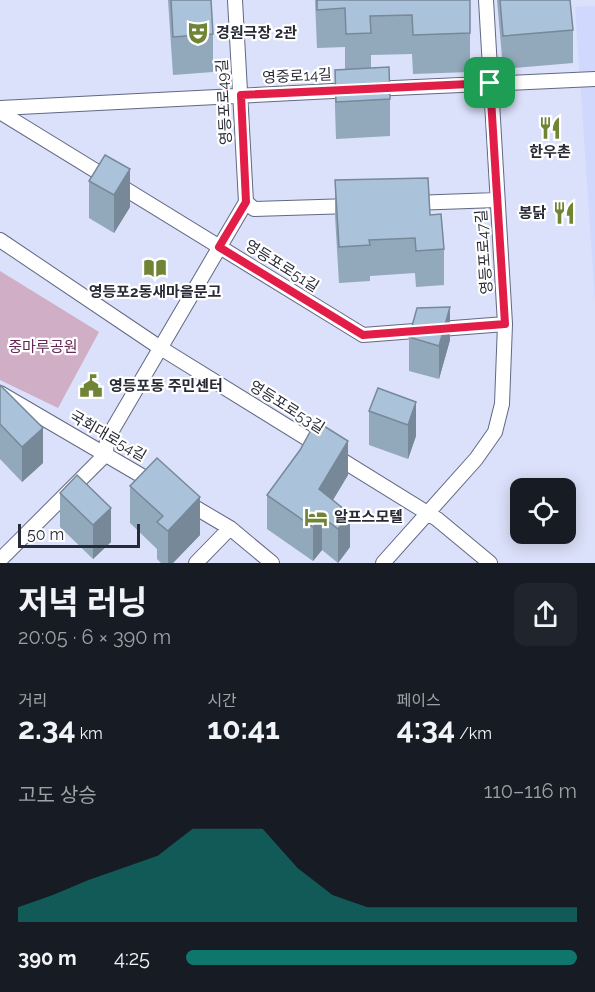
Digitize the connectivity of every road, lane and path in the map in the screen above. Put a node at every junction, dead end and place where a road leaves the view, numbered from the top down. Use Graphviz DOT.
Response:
graph roads {
  1 [pos="235,0"];
  2 [pos="486,0"];
  3 [pos="595,79"];
  4 [pos="490,83"];
  5 [pos="241,95"];
  6 [pos="0,108"];
  7 [pos="0,112"];
  8 [pos="497,200"];
  9 [pos="246,202"];
  10 [pos="393,204"];
  11 [pos="370,205"];
  12 [pos="0,240"];
  13 [pos="219,247"];
  14 [pos="505,324"];
  15 [pos="159,347"];
  16 [pos="0,393"];
  17 [pos="106,454"];
  18 [pos="429,513"];
  19 [pos="230,528"];
  20 [pos="0,560"];
  21 [pos="196,563"];
  22 [pos="272,563"];
  23 [pos="383,563"];
  24 [pos="490,563"];
  1 -- 5 [label="street, 영등포로49길"];
  2 -- 4 [label="street, 영등포로47길"];
  3 -- 4 [label="street, 영중로14길"];
  4 -- 5 [label="street, 영중로14길"];
  4 -- 8 [label="street, 영등포로47길"];
  5 -- 6 [label="street, 영중로14길"];
  5 -- 9 [label="street, 영등포로49길"];
  7 -- 13 [label="street, 영등포로51길"];
  8 -- 10 [label="street"];
  8 -- 14 [label="street, 영등포로47길"];
  9 -- 11 [label="street"];
  9 -- 13 [label="street"];
  12 -- 15 [label="street, 영등포로53길"];
  13 -- 14 [label="street, 영등포로51길"];
  13 -- 15 [label="street"];
  14 -- 18 [label="street, 영등포로47길"];
  15 -- 17 [label="street"];
  15 -- 18 [label="street, 영등포로53길"];
  16 -- 17 [label="street, 국회대로54길"];
  17 -- 19 [label="street, 국회대로54길"];
  17 -- 20 [label="street"];
  18 -- 23 [label="street"];
  18 -- 24 [label="street, 영등포로53길"];
  19 -- 21 [label="street"];
  19 -- 22 [label="street, 국회대로54길"];
}
